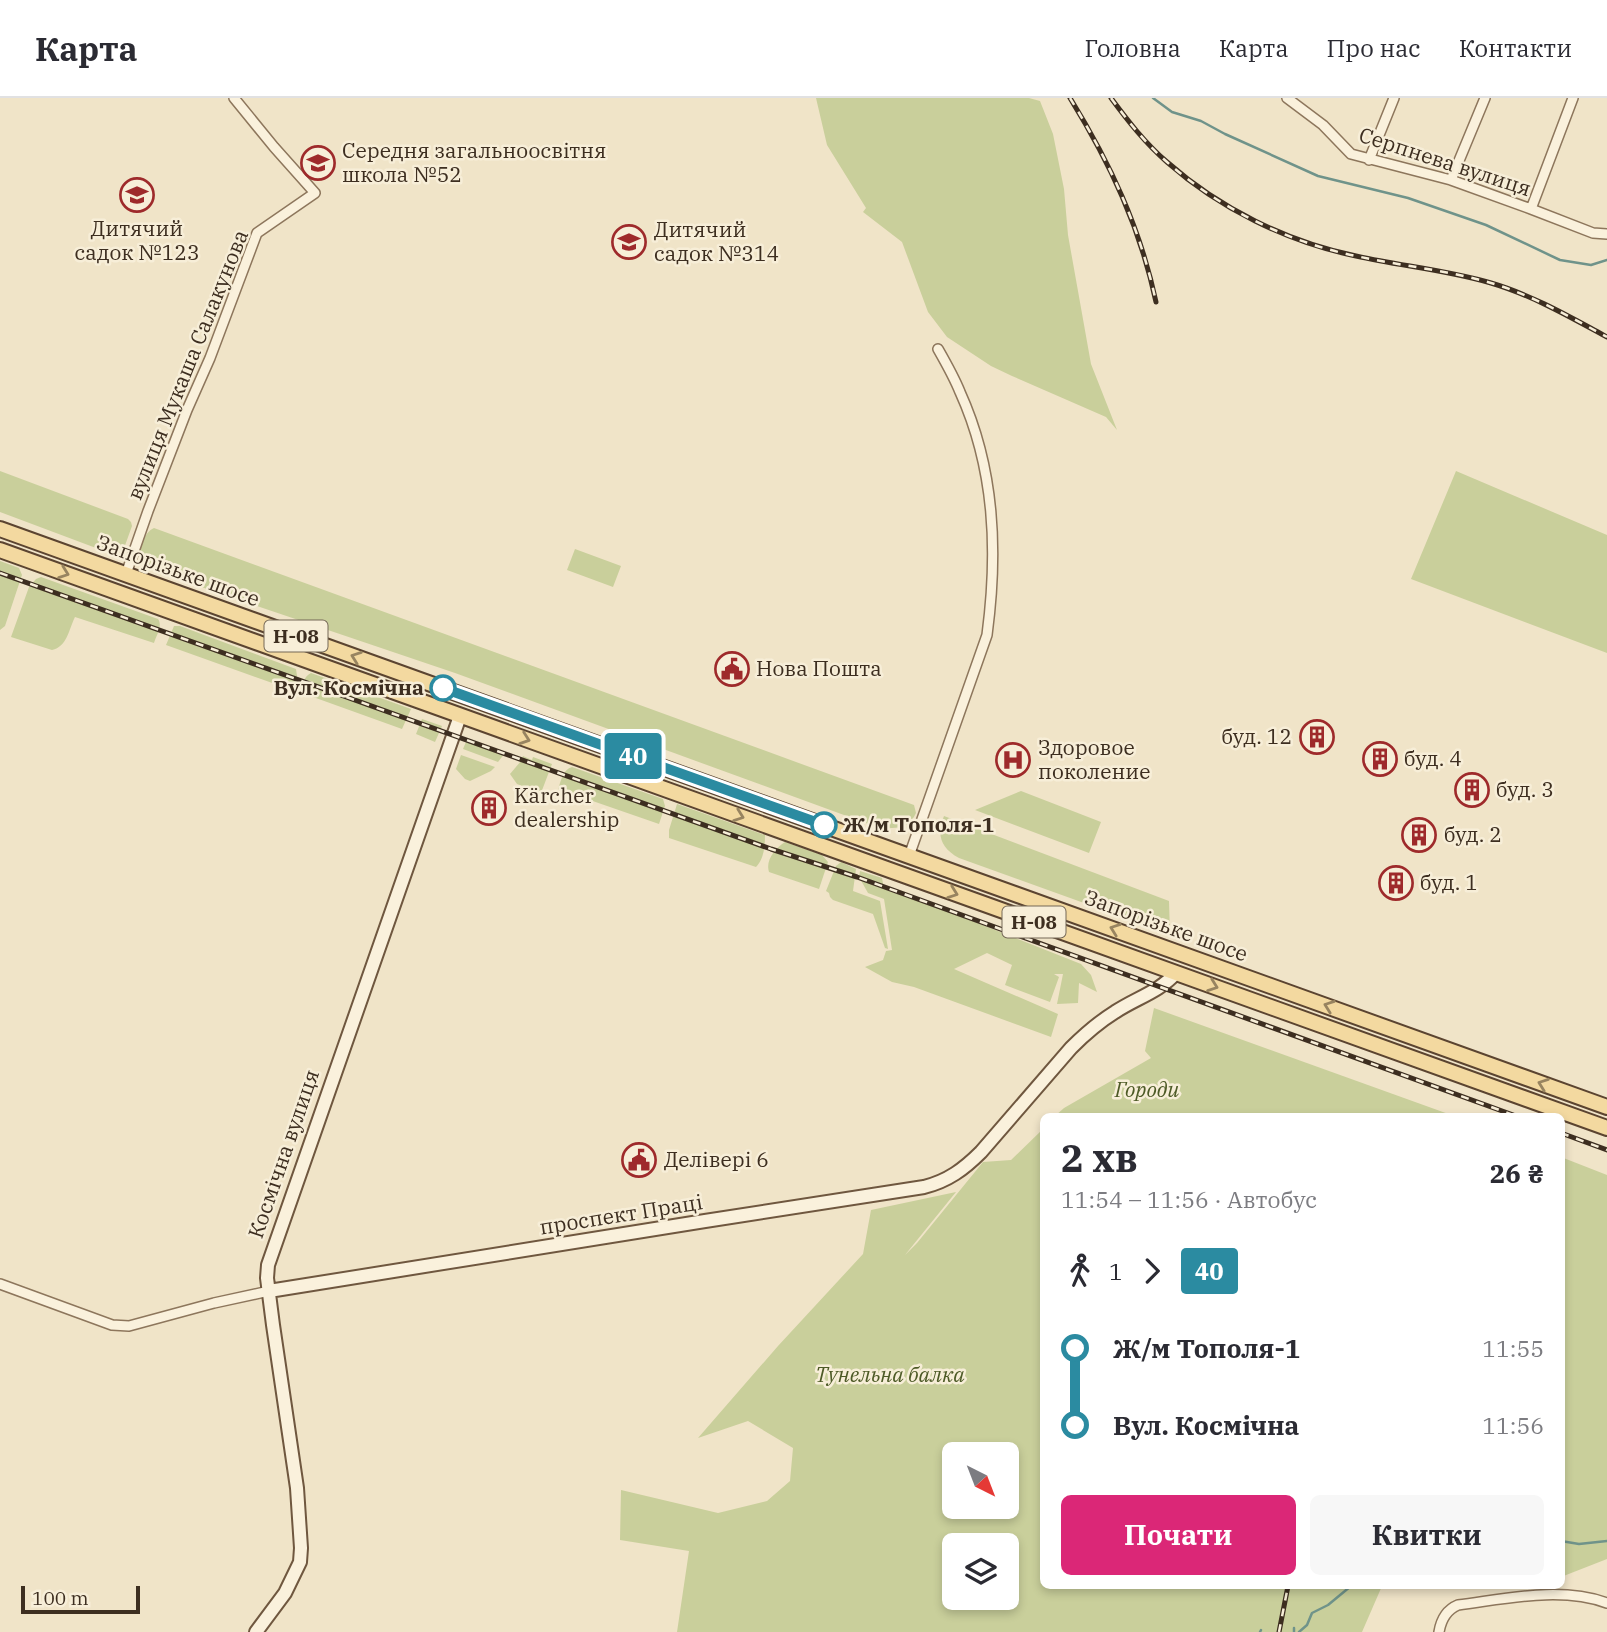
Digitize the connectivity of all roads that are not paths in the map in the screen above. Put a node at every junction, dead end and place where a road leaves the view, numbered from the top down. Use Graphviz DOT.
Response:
graph roads {
  1 [pos="234,98"];
  2 [pos="1287,98"];
  3 [pos="1394,98"];
  4 [pos="1485,98"];
  5 [pos="1573,98"];
  6 [pos="1299,102"];
  7 [pos="1369,160"];
  8 [pos="1451,180"];
  9 [pos="1531,209"];
  10 [pos="1607,234"];
  11 [pos="938,349"];
  12 [pos="0,529"];
  13 [pos="0,550"];
  14 [pos="126,574"];
  15 [pos="467,697"];
  16 [pos="460,716"];
  17 [pos="909,856"];
  18 [pos="902,874"];
  19 [pos="1182,953"];
  20 [pos="1176,973"];
  21 [pos="1607,1107"];
  22 [pos="1607,1128"];
  23 [pos="0,1284"];
  24 [pos="269,1291"];
  25 [pos="1607,1603"];
  26 [pos="256,1632"];
  27 [pos="1439,1632"];
  1 -- 14 [label="street, вулиця Мукаша Салакунова"];
  2 -- 6 [label="street, Серпнева вулиця"];
  3 -- 7 [label="street"];
  4 -- 8 [label="street"];
  5 -- 9 [label="street"];
  6 -- 7 [label="street, Серпнева вулиця"];
  7 -- 8 [label="street, Серпнева вулиця"];
  8 -- 9 [label="street, Серпнева вулиця"];
  9 -- 10 [label="street, Серпнева вулиця"];
  11 -- 17 [label="street"];
  12 -- 14 [label="main road, Запорізьке шосе / Н-08"];
  13 -- 16 [label="main road, Запорізьке шосе / Н-08, one-way"];
  15 -- 14 [label="main road, Запорізьке шосе / Н-08, one-way"];
  15 -- 16 [label="main road, Космічна вулиця"];
  15 -- 17 [label="main road, Запорізьке шосе / Н-08"];
  16 -- 18 [label="main road, Запорізьке шосе / Н-08, one-way"];
  16 -- 24 [label="street, Космічна вулиця"];
  17 -- 18 [label="main road"];
  19 -- 17 [label="main road, Запорізьке шосе / Н-08, one-way"];
  18 -- 20 [label="main road, Запорізьке шосе / Н-08, one-way"];
  19 -- 20 [label="main road"];
  21 -- 19 [label="main road, Запорізьке шосе / Н-08, one-way"];
  20 -- 22 [label="main road, Запорізьке шосе / Н-08, one-way"];
  20 -- 24 [label="street, проспект Праці"];
  23 -- 24 [label="street, проспект Праці"];
  24 -- 26 [label="street, Космічна вулиця"];
  25 -- 27 [label="street"];
}
